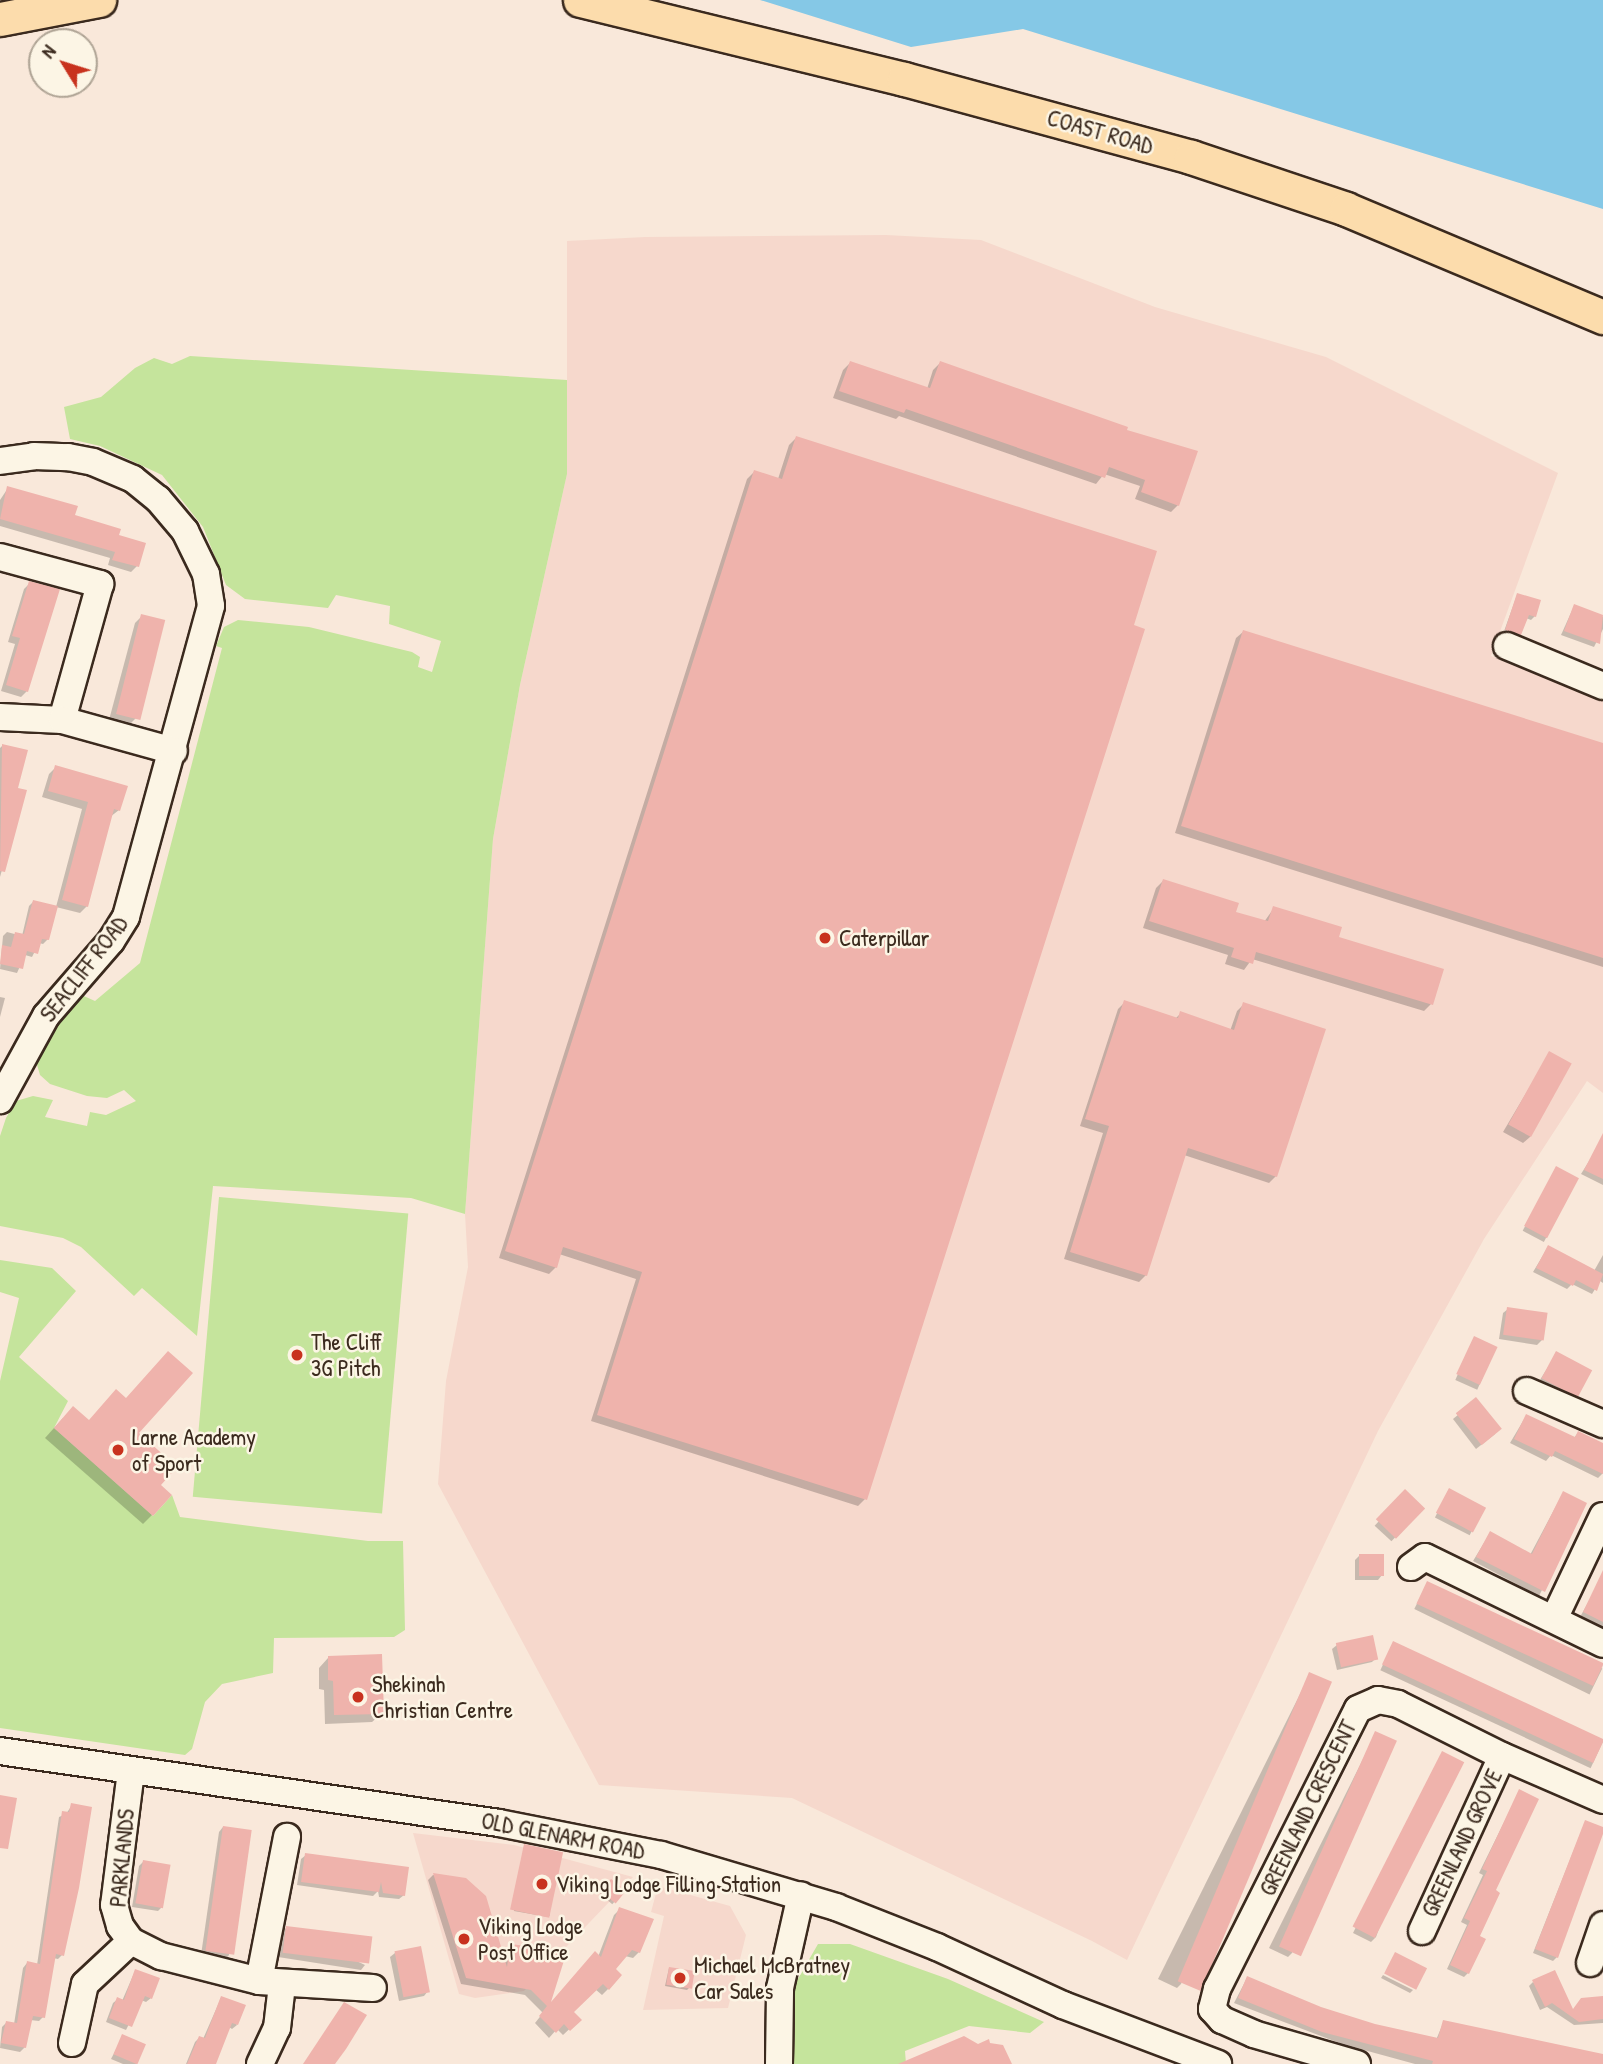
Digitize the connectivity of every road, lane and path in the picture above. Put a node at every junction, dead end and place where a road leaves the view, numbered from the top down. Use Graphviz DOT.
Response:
graph roads {
  1 [pos="99,0"];
  2 [pos="580,0"];
  3 [pos="0,19"];
  4 [pos="1603,317"];
  5 [pos="0,461"];
  6 [pos="0,557"];
  7 [pos="1507,646"];
  8 [pos="1603,686"];
  9 [pos="0,717"];
  10 [pos="62,720"];
  11 [pos="174,751"];
  12 [pos="0,1100"];
  13 [pos="1527,1391"];
  14 [pos="1603,1424"];
  15 [pos="1603,1516"];
  16 [pos="1411,1567"];
  17 [pos="1554,1619"];
  18 [pos="1603,1644"];
  19 [pos="0,1751"];
  20 [pos="1502,1756"];
  21 [pos="131,1771"];
  22 [pos="1603,1800"];
  23 [pos="287,1837"];
  24 [pos="802,1895"];
  25 [pos="1603,1925"];
  26 [pos="1422,1931"];
  27 [pos="131,1941"];
  28 [pos="1590,1963"];
  29 [pos="271,1983"];
  30 [pos="373,1988"];
  31 [pos="72,2043"];
  32 [pos="260,2064"];
  33 [pos="779,2064"];
  34 [pos="1218,2064"];
  35 [pos="1357,2064"];
  1 -- 3 [label="main road"];
  2 -- 4 [label="main road, COAST ROAD"];
  5 -- 11 [label="street, SEACLIFF ROAD"];
  6 -- 10 [label="street"];
  7 -- 8 [label="street"];
  9 -- 10 [label="street"];
  10 -- 11 [label="street"];
  11 -- 12 [label="street, SEACLIFF ROAD"];
  13 -- 14 [label="street"];
  15 -- 17 [label="street"];
  16 -- 17 [label="street"];
  17 -- 18 [label="street"];
  19 -- 21 [label="street, OLD GLENARM ROAD"];
  20 -- 22 [label="street, GREENLAND CRESCENT"];
  20 -- 26 [label="street, GREENLAND GROVE"];
  20 -- 35 [label="street, GREENLAND CRESCENT"];
  21 -- 24 [label="street, OLD GLENARM ROAD"];
  21 -- 27 [label="street, PARKLANDS"];
  23 -- 29 [label="street"];
  24 -- 33 [label="street"];
  24 -- 34 [label="street, OLD GLENARM ROAD"];
  25 -- 28 [label="street"];
  27 -- 29 [label="street, PARKLANDS"];
  27 -- 31 [label="street, PARKLANDS"];
  29 -- 30 [label="street, PARKLANDS"];
  29 -- 32 [label="street"];
}
